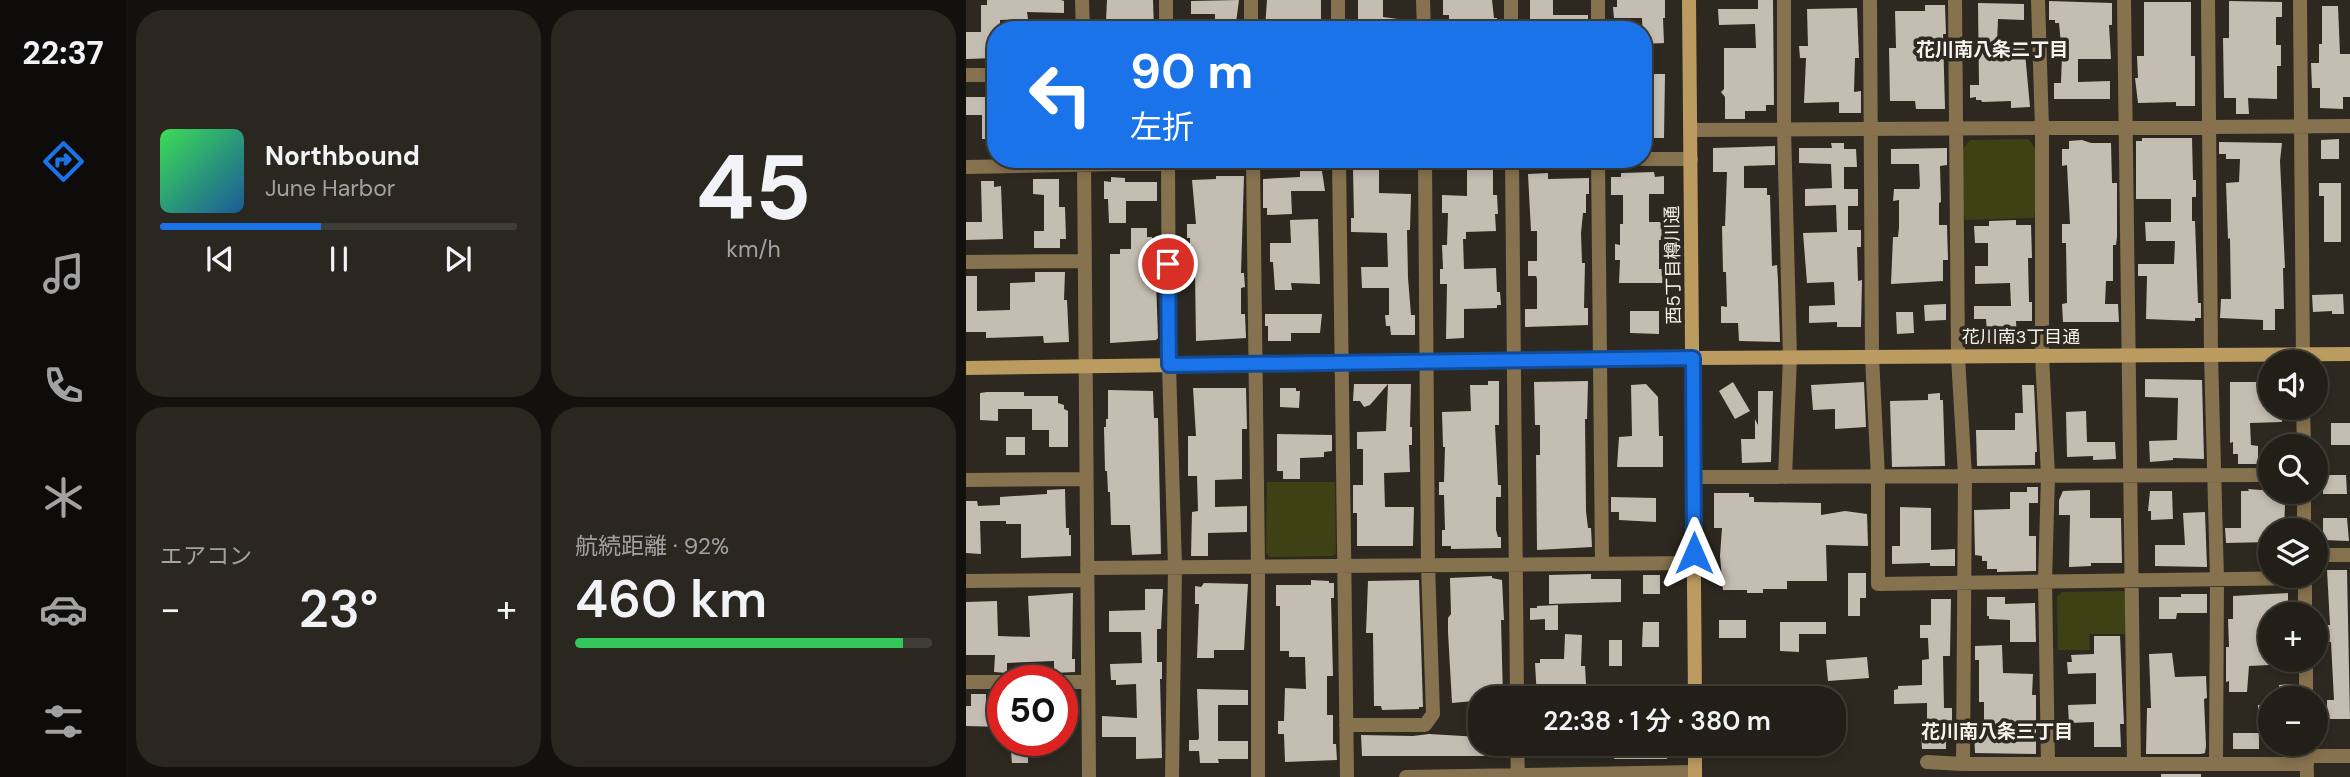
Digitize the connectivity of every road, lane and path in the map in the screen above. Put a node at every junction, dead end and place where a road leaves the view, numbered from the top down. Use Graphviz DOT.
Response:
graph roads {
  1 [pos="1082,0"];
  2 [pos="1166,0"];
  3 [pos="1251,0"];
  4 [pos="1338,0"];
  5 [pos="1423,0"];
  6 [pos="1511,0"];
  7 [pos="1598,0"];
  8 [pos="1689,0"];
  9 [pos="1784,0"];
  10 [pos="1870,0"];
  11 [pos="1955,0"];
  12 [pos="2038,0"];
  13 [pos="2124,0"];
  14 [pos="2208,0"];
  15 [pos="2300,0"];
  16 [pos="1083,21"];
  17 [pos="1167,21"];
  18 [pos="1251,21"];
  19 [pos="1338,21"];
  20 [pos="1424,21"];
  21 [pos="1511,21"];
  22 [pos="1598,21"];
  23 [pos="966,75"];
  24 [pos="987,75"];
  25 [pos="2301,126"];
  26 [pos="2350,126"];
  27 [pos="2124,127"];
  28 [pos="2210,127"];
  29 [pos="1956,128"];
  30 [pos="2042,128"];
  31 [pos="1784,129"];
  32 [pos="1870,129"];
  33 [pos="1691,130"];
  34 [pos="1652,159"];
  35 [pos="1691,159"];
  36 [pos="987,166"];
  37 [pos="966,167"];
  38 [pos="1084,168"];
  39 [pos="1168,168"];
  40 [pos="1253,168"];
  41 [pos="1339,168"];
  42 [pos="1425,168"];
  43 [pos="1512,168"];
  44 [pos="1597,168"];
  45 [pos="1084,261"];
  46 [pos="966,262"];
  47 [pos="2303,350"];
  48 [pos="2350,354"];
  49 [pos="2211,355"];
  50 [pos="2042,356"];
  51 [pos="2128,356"];
  52 [pos="2328,356"];
  53 [pos="1872,357"];
  54 [pos="1958,357"];
  55 [pos="2258,357"];
  56 [pos="1693,358"];
  57 [pos="1790,358"];
  58 [pos="1599,359"];
  59 [pos="1513,360"];
  60 [pos="1427,362"];
  61 [pos="1340,363"];
  62 [pos="1255,364"];
  63 [pos="1169,365"];
  64 [pos="966,368"];
  65 [pos="1085,368"];
  66 [pos="2216,475"];
  67 [pos="2258,475"];
  68 [pos="1965,476"];
  69 [pos="2048,476"];
  70 [pos="2132,476"];
  71 [pos="1694,477"];
  72 [pos="1785,477"];
  73 [pos="1878,477"];
  74 [pos="966,480"];
  75 [pos="1086,480"];
  76 [pos="2328,555"];
  77 [pos="2350,555"];
  78 [pos="1694,562"];
  79 [pos="1517,564"];
  80 [pos="1602,564"];
  81 [pos="1344,565"];
  82 [pos="1428,565"];
  83 [pos="1258,566"];
  84 [pos="1175,567"];
  85 [pos="1087,574"];
  86 [pos="2258,578"];
  87 [pos="2217,579"];
  88 [pos="2133,580"];
  89 [pos="966,581"];
  90 [pos="2045,581"];
  91 [pos="1964,582"];
  92 [pos="966,682"];
  93 [pos="987,682"];
  94 [pos="1078,682"];
  95 [pos="1088,682"];
  96 [pos="1517,686"];
  97 [pos="1695,686"];
  98 [pos="1346,725"];
  99 [pos="1517,756"];
  100 [pos="1695,756"];
  101 [pos="2350,756"];
  102 [pos="2306,760"];
  103 [pos="1927,762"];
  104 [pos="1963,764"];
  105 [pos="2048,764"];
  106 [pos="2134,764"];
  107 [pos="2216,764"];
  108 [pos="1596,775"];
  109 [pos="1695,775"];
  110 [pos="1518,776"];
  111 [pos="1088,777"];
  112 [pos="1172,777"];
  113 [pos="1258,777"];
  114 [pos="1347,777"];
  115 [pos="1406,777"];
  116 [pos="1427,777"];
  1 -- 16 [label="street"];
  2 -- 17 [label="street"];
  3 -- 18 [label="street"];
  4 -- 19 [label="street"];
  5 -- 20 [label="street"];
  6 -- 21 [label="street"];
  7 -- 22 [label="street"];
  8 -- 33 [label="street, 西5丁目樽川通"];
  9 -- 31 [label="street"];
  10 -- 32 [label="street"];
  11 -- 29 [label="street"];
  12 -- 30 [label="street"];
  13 -- 27 [label="street"];
  14 -- 28 [label="street"];
  15 -- 25 [label="street"];
  23 -- 24 [label="street"];
  25 -- 26 [label="street"];
  25 -- 28 [label="street"];
  25 -- 47 [label="street"];
  27 -- 28 [label="street"];
  27 -- 30 [label="street"];
  27 -- 51 [label="street"];
  28 -- 49 [label="street"];
  29 -- 30 [label="street"];
  29 -- 32 [label="street"];
  29 -- 54 [label="street"];
  30 -- 50 [label="street"];
  31 -- 32 [label="street"];
  31 -- 33 [label="street"];
  31 -- 57 [label="street"];
  32 -- 53 [label="street"];
  33 -- 35 [label="street, 西5丁目樽川通"];
  34 -- 35 [label="street"];
  35 -- 56 [label="street, 西5丁目樽川通"];
  36 -- 37 [label="street"];
  38 -- 45 [label="street"];
  39 -- 63 [label="street"];
  40 -- 62 [label="street"];
  41 -- 61 [label="street"];
  42 -- 60 [label="street"];
  43 -- 59 [label="street"];
  44 -- 58 [label="street"];
  45 -- 46 [label="street"];
  45 -- 65 [label="street"];
  48 -- 52 [label="street, 花川南3丁目通"];
  49 -- 51 [label="street, 花川南3丁目通"];
  49 -- 55 [label="street, 花川南3丁目通"];
  49 -- 66 [label="street"];
  50 -- 51 [label="street, 花川南3丁目通"];
  50 -- 54 [label="street, 花川南3丁目通"];
  50 -- 69 [label="street"];
  51 -- 70 [label="street"];
  53 -- 54 [label="street, 花川南3丁目通"];
  53 -- 57 [label="street, 花川南3丁目通"];
  53 -- 73 [label="street"];
  54 -- 68 [label="street"];
  56 -- 57 [label="street, 花川南3丁目通"];
  56 -- 58 [label="street, 花川南3丁目通"];
  56 -- 71 [label="street, 西5丁目樽川通"];
  57 -- 72 [label="street"];
  58 -- 59 [label="street, 花川南3丁目通"];
  58 -- 80 [label="street"];
  59 -- 60 [label="street, 花川南3丁目通"];
  59 -- 79 [label="street"];
  60 -- 61 [label="street, 花川南3丁目通"];
  60 -- 82 [label="street"];
  61 -- 62 [label="street, 花川南3丁目通"];
  61 -- 81 [label="street"];
  62 -- 63 [label="street, 花川南3丁目通"];
  62 -- 83 [label="street"];
  63 -- 65 [label="street, 花川南3丁目通"];
  63 -- 84 [label="street"];
  64 -- 65 [label="street, 花川南3丁目通"];
  65 -- 75 [label="street"];
  66 -- 67 [label="street"];
  66 -- 70 [label="street"];
  66 -- 87 [label="street"];
  68 -- 69 [label="street"];
  68 -- 73 [label="street"];
  68 -- 91 [label="street"];
  69 -- 70 [label="street"];
  69 -- 90 [label="street"];
  70 -- 88 [label="street"];
  71 -- 72 [label="street"];
  71 -- 78 [label="street, 西5丁目樽川通"];
  72 -- 73 [label="street"];
  73 -- 91 [label="street"];
  74 -- 75 [label="street"];
  75 -- 85 [label="street"];
  76 -- 77 [label="street"];
  78 -- 80 [label="street"];
  78 -- 97 [label="street, 西5丁目樽川通"];
  79 -- 80 [label="street"];
  79 -- 82 [label="street"];
  79 -- 96 [label="street"];
  81 -- 82 [label="street"];
  81 -- 83 [label="street"];
  81 -- 98 [label="street"];
  82 -- 98 [label="street"];
  83 -- 84 [label="street"];
  83 -- 113 [label="street"];
  84 -- 85 [label="street"];
  84 -- 112 [label="street"];
  85 -- 89 [label="street"];
  85 -- 95 [label="street"];
  86 -- 87 [label="street"];
  87 -- 88 [label="street"];
  87 -- 107 [label="street"];
  88 -- 90 [label="street"];
  88 -- 106 [label="street"];
  90 -- 91 [label="street"];
  90 -- 105 [label="street"];
  91 -- 104 [label="street"];
  92 -- 93 [label="street"];
  94 -- 95 [label="street"];
  95 -- 111 [label="street"];
  98 -- 114 [label="street"];
  99 -- 110 [label="street"];
  100 -- 109 [label="street"];
  101 -- 102 [label="street"];
  102 -- 107 [label="street"];
  103 -- 104 [label="street"];
  104 -- 105 [label="street"];
  105 -- 106 [label="street"];
  106 -- 107 [label="street"];
  108 -- 109 [label="street"];
  108 -- 110 [label="street"];
  110 -- 116 [label="street"];
  115 -- 116 [label="street"];
}
